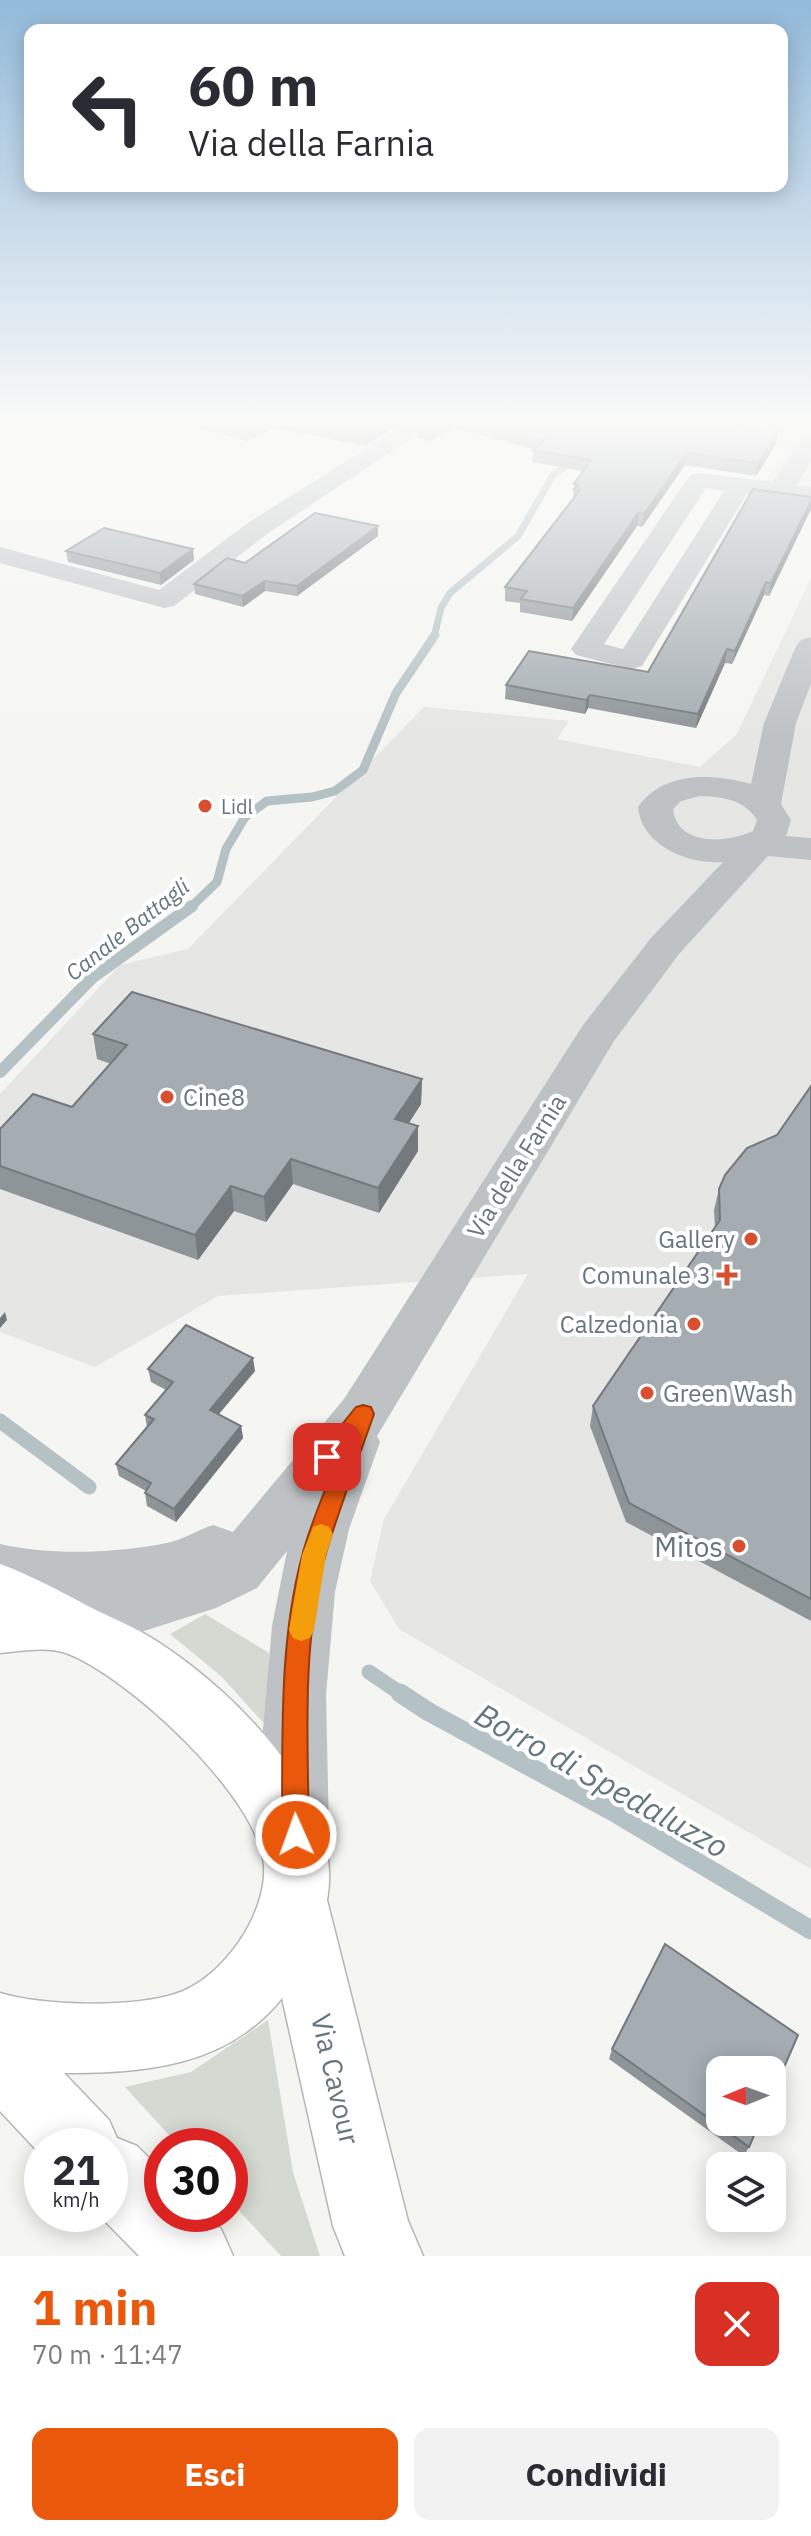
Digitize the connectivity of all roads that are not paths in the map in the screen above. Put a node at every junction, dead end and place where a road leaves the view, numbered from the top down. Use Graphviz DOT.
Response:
graph roads {
  1 [pos="256,529"];
  2 [pos="666,529"];
  3 [pos="712,529"];
  4 [pos="0,555"];
  5 [pos="811,646"];
  6 [pos="780,723"];
  7 [pos="699,786"];
  8 [pos="765,820"];
  9 [pos="811,826"];
  10 [pos="678,842"];
  11 [pos="811,849"];
  12 [pos="682,928"];
  13 [pos="363,1414"];
  14 [pos="273,1522"];
  15 [pos="0,1570"];
  16 [pos="0,1590"];
  17 [pos="0,1626"];
  18 [pos="72,1627"];
  19 [pos="296,1882"];
  20 [pos="0,2028"];
  21 [pos="0,2058"];
  22 [pos="66,2128"];
  23 [pos="128,2191"];
  24 [pos="194,2256"];
  25 [pos="384,2256"];
  1 -- 4 [label="street"];
  2 -- 3 [label="street"];
  5 -- 6 [label="street"];
  6 -- 7 [label="street"];
  6 -- 8 [label="street"];
  7 -- 8 [label="street"];
  7 -- 10 [label="street"];
  8 -- 9 [label="street"];
  8 -- 10 [label="street"];
  8 -- 11 [label="street"];
  8 -- 12 [label="street, Via della Farnia"];
  10 -- 12 [label="street"];
  12 -- 13 [label="street, Via della Farnia"];
  13 -- 14 [label="street, Via della Farnia"];
  13 -- 19 [label="street, Via della Farnia"];
  14 -- 15 [label="street, Via della Farnia"];
  14 -- 18 [label="street, Via della Farnia"];
  16 -- 18 [label="main road, Via Cavour"];
  17 -- 18 [label="main road, Via Cavour"];
  18 -- 19 [label="main road, Via Cavour"];
  19 -- 20 [label="main road"];
  19 -- 25 [label="main road, Via Cavour"];
  21 -- 22 [label="main road"];
  23 -- 24 [label="main road"];
}
